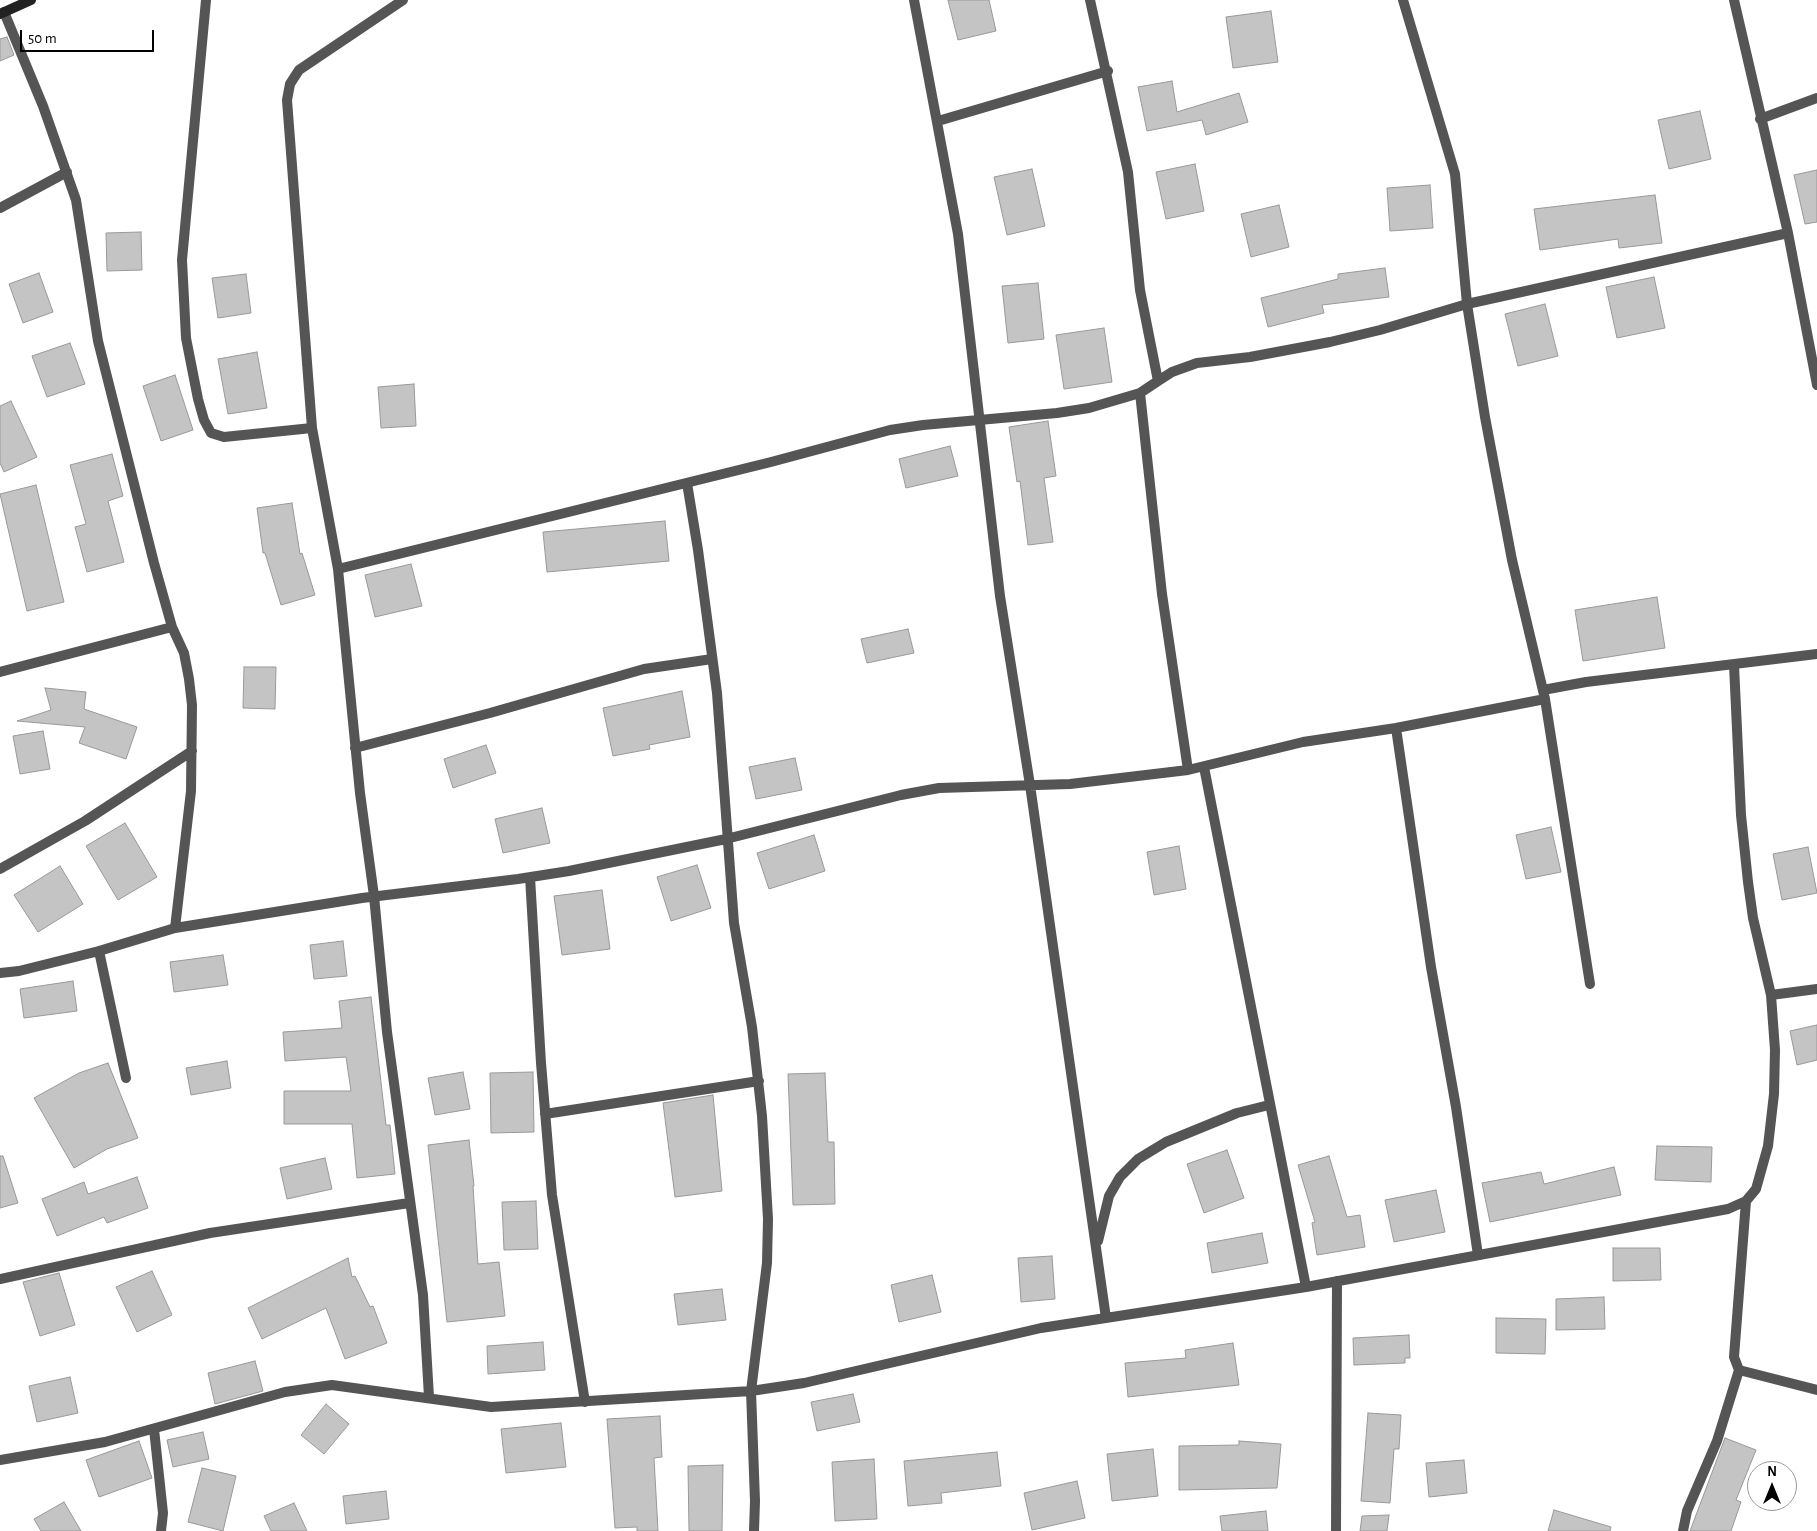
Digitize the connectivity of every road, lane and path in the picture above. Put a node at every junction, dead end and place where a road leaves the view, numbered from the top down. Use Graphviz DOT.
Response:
graph roads {
  1 [pos="31,0"];
  2 [pos="206,0"];
  3 [pos="403,0"];
  4 [pos="914,0"];
  5 [pos="1090,0"];
  6 [pos="1403,0"];
  7 [pos="1734,0"];
  8 [pos="2,13"];
  9 [pos="1108,71"];
  10 [pos="1817,98"];
  11 [pos="1760,119"];
  12 [pos="938,121"];
  13 [pos="67,172"];
  14 [pos="0,208"];
  15 [pos="1788,233"];
  16 [pos="1467,304"];
  17 [pos="1158,380"];
  18 [pos="1817,385"];
  19 [pos="1140,393"];
  20 [pos="979,420"];
  21 [pos="312,428"];
  22 [pos="687,483"];
  23 [pos="338,569"];
  24 [pos="172,627"];
  25 [pos="1817,654"];
  26 [pos="712,659"];
  27 [pos="1734,665"];
  28 [pos="0,672"];
  29 [pos="1544,695"];
  30 [pos="1396,728"];
  31 [pos="355,748"];
  32 [pos="192,751"];
  33 [pos="1204,767"];
  34 [pos="1188,770"];
  35 [pos="1030,785"];
  36 [pos="726,839"];
  37 [pos="0,869"];
  38 [pos="530,877"];
  39 [pos="374,896"];
  40 [pos="174,928"];
  41 [pos="99,951"];
  42 [pos="0,973"];
  43 [pos="1590,984"];
  44 [pos="1817,989"];
  45 [pos="1771,995"];
  46 [pos="126,1078"];
  47 [pos="759,1081"];
  48 [pos="1269,1105"];
  49 [pos="545,1114"];
  50 [pos="1746,1201"];
  51 [pos="409,1203"];
  52 [pos="1096,1247"];
  53 [pos="1478,1255"];
  54 [pos="0,1279"];
  55 [pos="1337,1281"];
  56 [pos="1306,1286"];
  57 [pos="1106,1318"];
  58 [pos="1739,1370"];
  59 [pos="1817,1390"];
  60 [pos="751,1391"];
  61 [pos="429,1397"];
  62 [pos="585,1402"];
  63 [pos="154,1429"];
  64 [pos="0,1460"];
  65 [pos="161,1531"];
  66 [pos="754,1531"];
  67 [pos="1336,1531"];
  68 [pos="1683,1531"];
  1 -- 8 [label="main road"];
  2 -- 21 [label="street"];
  3 -- 21 [label="street"];
  4 -- 12 [label="street"];
  5 -- 9 [label="street"];
  6 -- 16 [label="street"];
  7 -- 11 [label="street"];
  8 -- 13 [label="street"];
  9 -- 12 [label="street"];
  9 -- 17 [label="street"];
  10 -- 11 [label="street"];
  11 -- 15 [label="street"];
  12 -- 20 [label="street"];
  13 -- 14 [label="street"];
  13 -- 24 [label="street"];
  15 -- 16 [label="street"];
  15 -- 18 [label="street"];
  16 -- 17 [label="street"];
  16 -- 29 [label="street"];
  17 -- 19 [label="street"];
  19 -- 20 [label="street"];
  19 -- 34 [label="street"];
  20 -- 22 [label="street"];
  20 -- 35 [label="street"];
  21 -- 23 [label="street"];
  22 -- 23 [label="street"];
  22 -- 26 [label="street"];
  23 -- 31 [label="street"];
  24 -- 28 [label="street"];
  24 -- 32 [label="street"];
  25 -- 27 [label="street"];
  26 -- 31 [label="street"];
  26 -- 36 [label="street"];
  27 -- 29 [label="street"];
  27 -- 45 [label="street"];
  29 -- 30 [label="street"];
  29 -- 43 [label="street"];
  30 -- 33 [label="street"];
  30 -- 53 [label="street"];
  31 -- 39 [label="street"];
  32 -- 37 [label="street"];
  32 -- 40 [label="street"];
  33 -- 34 [label="street"];
  33 -- 48 [label="street"];
  34 -- 35 [label="street"];
  35 -- 36 [label="street"];
  35 -- 52 [label="street"];
  36 -- 38 [label="street"];
  36 -- 47 [label="street"];
  38 -- 39 [label="street"];
  38 -- 49 [label="street"];
  39 -- 40 [label="street"];
  39 -- 51 [label="street"];
  40 -- 41 [label="street"];
  41 -- 42 [label="street"];
  41 -- 46 [label="street"];
  44 -- 45 [label="street"];
  45 -- 50 [label="street"];
  47 -- 49 [label="street"];
  47 -- 60 [label="street"];
  48 -- 52 [label="street"];
  48 -- 56 [label="street"];
  49 -- 62 [label="street"];
  50 -- 53 [label="street"];
  50 -- 58 [label="street"];
  51 -- 54 [label="street"];
  51 -- 61 [label="street"];
  52 -- 57 [label="street"];
  53 -- 55 [label="street"];
  55 -- 56 [label="street"];
  55 -- 67 [label="street"];
  56 -- 57 [label="street"];
  57 -- 60 [label="street"];
  58 -- 59 [label="street"];
  58 -- 68 [label="street"];
  60 -- 62 [label="street"];
  60 -- 66 [label="street"];
  61 -- 62 [label="street"];
  61 -- 63 [label="street"];
  63 -- 64 [label="street"];
  63 -- 65 [label="street"];
}
